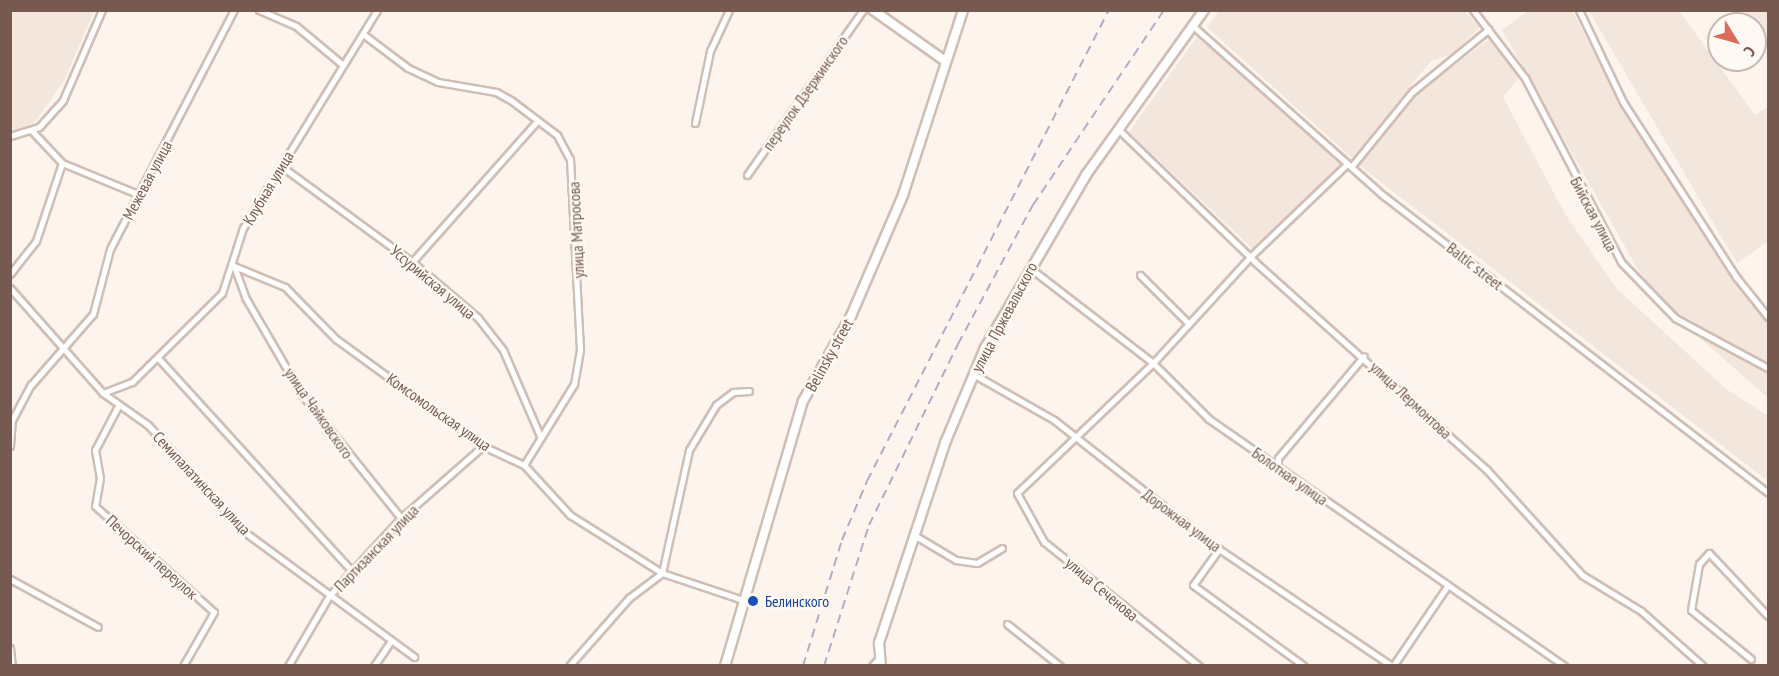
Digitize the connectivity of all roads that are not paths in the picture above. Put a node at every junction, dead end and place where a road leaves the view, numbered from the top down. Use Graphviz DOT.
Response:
graph roads {
  1 [pos="102,10"];
  2 [pos="234,10"];
  3 [pos="259,10"];
  4 [pos="377,10"];
  5 [pos="729,10"];
  6 [pos="863,10"];
  7 [pos="873,10"];
  8 [pos="963,10"];
  9 [pos="1204,10"];
  10 [pos="1473,10"];
  11 [pos="1579,10"];
  12 [pos="1193,26"];
  13 [pos="1489,29"];
  14 [pos="363,34"];
  15 [pos="945,61"];
  16 [pos="343,65"];
  17 [pos="537,121"];
  18 [pos="695,123"];
  19 [pos="1119,129"];
  20 [pos="32,131"];
  21 [pos="10,136"];
  22 [pos="62,164"];
  23 [pos="1349,165"];
  24 [pos="281,166"];
  25 [pos="747,175"];
  26 [pos="140,195"];
  27 [pos="1251,256"];
  28 [pos="412,262"];
  29 [pos="234,266"];
  30 [pos="1029,267"];
  31 [pos="10,274"];
  32 [pos="1140,275"];
  33 [pos="10,288"];
  34 [pos="1768,317"];
  35 [pos="1189,324"];
  36 [pos="62,347"];
  37 [pos="1364,356"];
  38 [pos="158,358"];
  39 [pos="1154,363"];
  40 [pos="1768,368"];
  41 [pos="973,374"];
  42 [pos="749,391"];
  43 [pos="103,393"];
  44 [pos="117,408"];
  45 [pos="11,420"];
  46 [pos="540,436"];
  47 [pos="1077,437"];
  48 [pos="10,446"];
  49 [pos="483,446"];
  50 [pos="524,465"];
  51 [pos="1278,468"];
  52 [pos="1768,493"];
  53 [pos="401,518"];
  54 [pos="915,535"];
  55 [pos="1002,548"];
  56 [pos="1219,549"];
  57 [pos="352,571"];
  58 [pos="662,573"];
  59 [pos="10,579"];
  60 [pos="1448,585"];
  61 [pos="329,597"];
  62 [pos="743,600"];
  63 [pos="1768,616"];
  64 [pos="1008,624"];
  65 [pos="98,627"];
  66 [pos="391,641"];
  67 [pos="10,648"];
  68 [pos="414,657"];
  69 [pos="1751,659"];
  70 [pos="725,662"];
  71 [pos="880,662"];
  72 [pos="12,666"];
  73 [pos="183,666"];
  74 [pos="288,666"];
  75 [pos="374,666"];
  76 [pos="568,666"];
  77 [pos="872,666"];
  78 [pos="1060,666"];
  79 [pos="1199,666"];
  80 [pos="1304,666"];
  81 [pos="1392,666"];
  82 [pos="1565,666"];
  83 [pos="1702,666"];
  1 -- 20 [label="street"];
  2 -- 26 [label="street, Межевая улица"];
  3 -- 16 [label="street"];
  4 -- 14 [label="street, Клубная улица"];
  5 -- 18 [label="street"];
  6 -- 25 [label="street, переулок Дзержинского"];
  7 -- 15 [label="main road"];
  8 -- 15 [label="main road, Belinsky street"];
  9 -- 12 [label="main road, улица Пржевальского"];
  10 -- 13 [label="street, Бийская улица"];
  11 -- 34 [label="street"];
  12 -- 19 [label="main road, улица Пржевальского"];
  12 -- 23 [label="street, Baltic street"];
  13 -- 23 [label="street"];
  13 -- 40 [label="street, Бийская улица"];
  14 -- 16 [label="street, Клубная улица"];
  14 -- 17 [label="street, улица Матросова"];
  15 -- 62 [label="main road, Belinsky street"];
  16 -- 24 [label="street, Клубная улица"];
  17 -- 28 [label="street"];
  17 -- 46 [label="street, улица Матросова"];
  19 -- 27 [label="street, улица Лермонтова"];
  19 -- 30 [label="main road, улица Пржевальского"];
  20 -- 21 [label="street"];
  20 -- 22 [label="street"];
  22 -- 26 [label="street"];
  22 -- 31 [label="street"];
  23 -- 27 [label="street"];
  23 -- 52 [label="street, Baltic street"];
  24 -- 28 [label="street, Уссурийская улица"];
  24 -- 29 [label="street, Клубная улица"];
  26 -- 36 [label="street, Межевая улица"];
  27 -- 35 [label="street"];
  27 -- 37 [label="street, улица Лермонтова"];
  28 -- 46 [label="street, Уссурийская улица"];
  29 -- 38 [label="street, Клубная улица"];
  29 -- 49 [label="street, Комсомольская улица"];
  29 -- 53 [label="street, улица Чайковского"];
  30 -- 39 [label="street, Болотная улица"];
  30 -- 41 [label="main road, улица Пржевальского"];
  32 -- 35 [label="street"];
  33 -- 36 [label="street, Семипалатинская улица"];
  35 -- 39 [label="street"];
  36 -- 43 [label="street, Семипалатинская улица"];
  36 -- 45 [label="street, Межевая улица"];
  37 -- 51 [label="street"];
  37 -- 83 [label="street, улица Лермонтова"];
  38 -- 43 [label="street, Клубная улица"];
  38 -- 57 [label="street"];
  39 -- 47 [label="street"];
  39 -- 51 [label="street, Болотная улица"];
  41 -- 47 [label="street, Дорожная улица"];
  41 -- 54 [label="main road, улица Пржевальского"];
  42 -- 58 [label="street"];
  43 -- 44 [label="street, Семипалатинская улица"];
  44 -- 61 [label="street, Семипалатинская улица"];
  44 -- 73 [label="street, Печорский переулок"];
  45 -- 48 [label="street"];
  46 -- 50 [label="street, улица Матросова"];
  47 -- 56 [label="street, Дорожная улица"];
  47 -- 79 [label="street, улица Сеченова"];
  49 -- 50 [label="street, Комсомольская улица"];
  49 -- 53 [label="street, Партизанская улица"];
  50 -- 58 [label="street, Комсомольская улица"];
  51 -- 60 [label="street, Болотная улица"];
  53 -- 57 [label="street, Партизанская улица"];
  54 -- 55 [label="street"];
  54 -- 71 [label="main road, улица Пржевальского"];
  56 -- 80 [label="street"];
  56 -- 81 [label="street, Дорожная улица"];
  57 -- 61 [label="street, Партизанская улица"];
  58 -- 62 [label="street, Комсомольская улица"];
  58 -- 76 [label="street"];
  59 -- 65 [label="street"];
  60 -- 81 [label="street"];
  60 -- 82 [label="street, Болотная улица"];
  61 -- 66 [label="street, Семипалатинская улица"];
  61 -- 74 [label="street, Партизанская улица"];
  62 -- 70 [label="main road, Belinsky street"];
  63 -- 69 [label="street"];
  64 -- 78 [label="street"];
  66 -- 68 [label="street, Семипалатинская улица"];
  66 -- 75 [label="street"];
  67 -- 72 [label="street"];
  71 -- 77 [label="street"];
}
